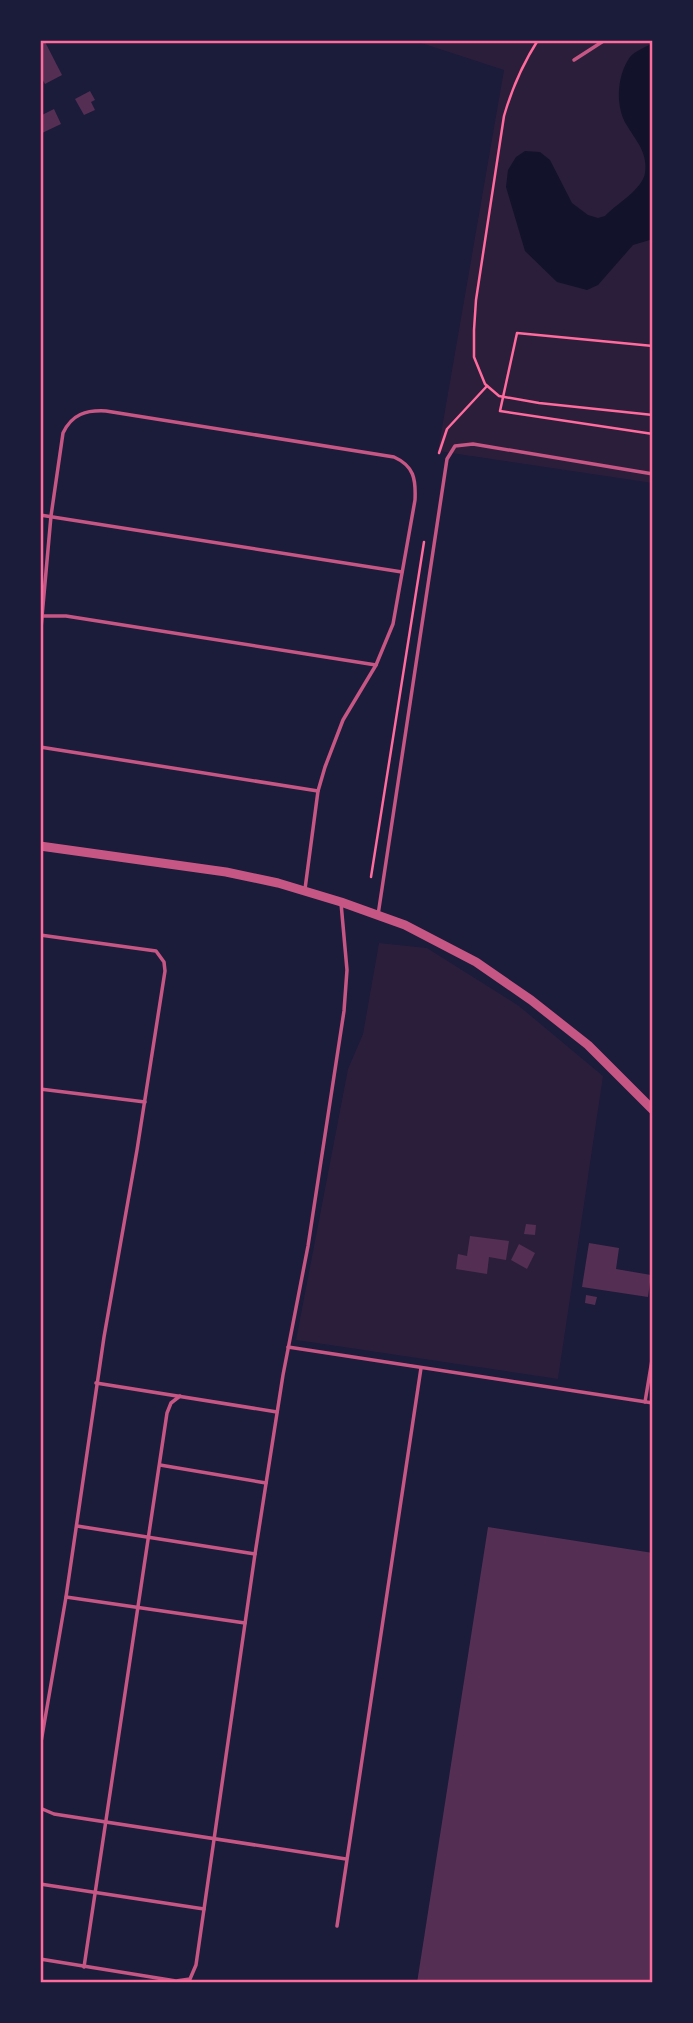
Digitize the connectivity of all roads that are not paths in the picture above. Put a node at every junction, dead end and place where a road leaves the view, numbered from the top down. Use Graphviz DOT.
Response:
graph roads {
  1 [pos="605,40"];
  2 [pos="574,60"];
  3 [pos="653,474"];
  4 [pos="40,515"];
  5 [pos="51,516"];
  6 [pos="402,572"];
  7 [pos="42,617"];
  8 [pos="40,639"];
  9 [pos="376,665"];
  10 [pos="40,747"];
  11 [pos="318,791"];
  12 [pos="40,846"];
  13 [pos="305,891"];
  14 [pos="341,902"];
  15 [pos="377,916"];
  16 [pos="40,936"];
  17 [pos="40,1089"];
  18 [pos="145,1102"];
  19 [pos="653,1110"];
  20 [pos="288,1347"];
  21 [pos="653,1354"];
  22 [pos="652,1365"];
  23 [pos="421,1368"];
  24 [pos="96,1383"];
  25 [pos="180,1396"];
  26 [pos="645,1402"];
  27 [pos="653,1403"];
  28 [pos="278,1412"];
  29 [pos="160,1465"];
  30 [pos="266,1483"];
  31 [pos="77,1525"];
  32 [pos="149,1537"];
  33 [pos="255,1554"];
  34 [pos="66,1597"];
  35 [pos="139,1608"];
  36 [pos="245,1623"];
  37 [pos="40,1748"];
  38 [pos="40,1808"];
  39 [pos="106,1822"];
  40 [pos="213,1839"];
  41 [pos="346,1859"];
  42 [pos="40,1884"];
  43 [pos="96,1892"];
  44 [pos="204,1909"];
  45 [pos="337,1926"];
  46 [pos="40,1959"];
  47 [pos="85,1967"];
  1 -- 2 [label="lane"];
  3 -- 15 [label="lane"];
  4 -- 5 [label="lane"];
  5 -- 6 [label="lane"];
  5 -- 6 [label="lane"];
  5 -- 7 [label="lane"];
  6 -- 9 [label="lane"];
  7 -- 8 [label="lane"];
  7 -- 9 [label="lane"];
  9 -- 11 [label="lane"];
  10 -- 11 [label="lane"];
  11 -- 13 [label="lane"];
  12 -- 13 [label="street"];
  13 -- 14 [label="street"];
  14 -- 15 [label="street"];
  14 -- 20 [label="lane"];
  15 -- 19 [label="street"];
  16 -- 18 [label="lane"];
  17 -- 18 [label="lane"];
  18 -- 24 [label="lane"];
  20 -- 23 [label="lane"];
  20 -- 28 [label="lane"];
  21 -- 22 [label="lane"];
  22 -- 26 [label="lane"];
  23 -- 26 [label="lane"];
  23 -- 41 [label="lane"];
  24 -- 25 [label="lane"];
  24 -- 31 [label="lane"];
  25 -- 28 [label="lane"];
  25 -- 29 [label="lane"];
  26 -- 27 [label="lane"];
  28 -- 30 [label="lane"];
  29 -- 30 [label="lane"];
  29 -- 32 [label="lane"];
  30 -- 33 [label="lane"];
  31 -- 32 [label="lane"];
  31 -- 34 [label="lane"];
  32 -- 33 [label="lane"];
  32 -- 35 [label="lane"];
  33 -- 36 [label="lane"];
  34 -- 35 [label="lane"];
  34 -- 37 [label="lane"];
  35 -- 36 [label="lane"];
  35 -- 39 [label="lane"];
  36 -- 40 [label="lane"];
  38 -- 39 [label="lane"];
  39 -- 40 [label="lane"];
  39 -- 43 [label="lane"];
  40 -- 41 [label="lane"];
  40 -- 44 [label="lane"];
  41 -- 45 [label="lane"];
  42 -- 43 [label="lane"];
  43 -- 44 [label="lane"];
  43 -- 47 [label="lane"];
  44 -- 47 [label="lane"];
  46 -- 47 [label="lane"];
}
